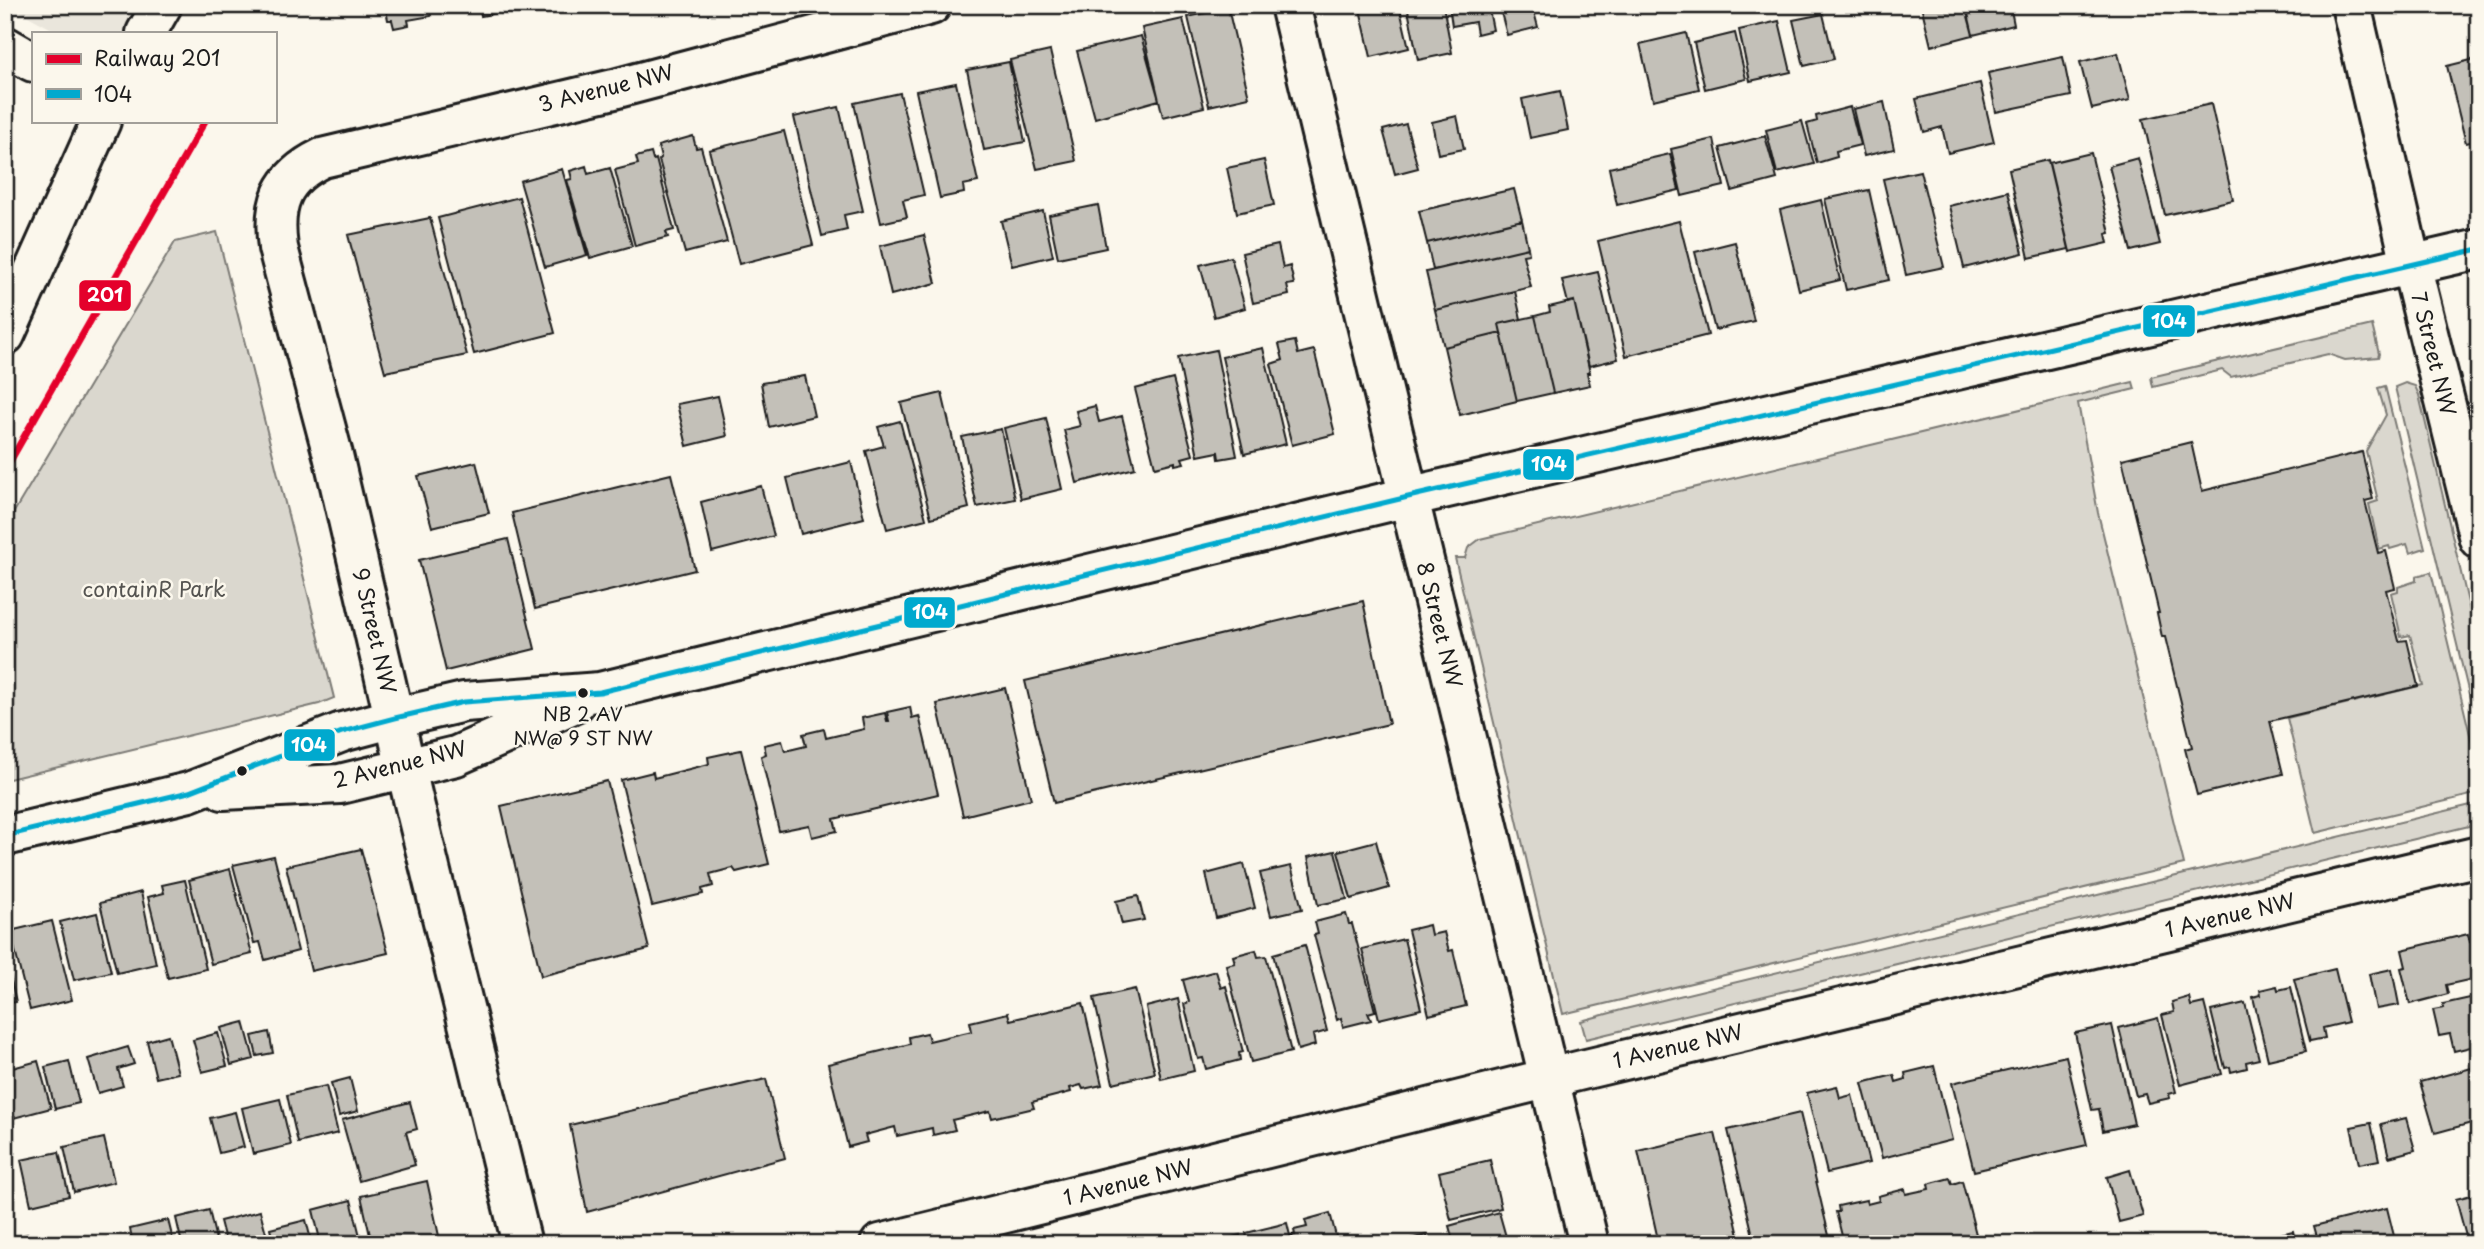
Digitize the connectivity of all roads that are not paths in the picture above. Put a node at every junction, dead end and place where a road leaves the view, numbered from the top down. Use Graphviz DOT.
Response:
graph roads {
  1 [pos="162,5"];
  2 [pos="931,5"];
  3 [pos="1290,5"];
  4 [pos="2351,5"];
  5 [pos="147,32"];
  6 [pos="5,46"];
  7 [pos="32,61"];
  8 [pos="101,122"];
  9 [pos="289,184"];
  10 [pos="2479,249"];
  11 [pos="2411,264"];
  12 [pos="5,335"];
  13 [pos="1408,497"];
  14 [pos="2479,539"];
  15 [pos="600,692"];
  16 [pos="395,718"];
  17 [pos="406,767"];
  18 [pos="189,792"];
  19 [pos="5,836"];
  20 [pos="2479,856"];
  21 [pos="1549,1080"];
  22 [pos="522,1244"];
  23 [pos="880,1244"];
  24 [pos="1589,1244"];
  1 -- 5 [label="street"];
  2 -- 9 [label="street, 3 Avenue NW"];
  3 -- 13 [label="street, 8 Street NW"];
  4 -- 11 [label="street, 7 Street NW"];
  6 -- 7 [label="street"];
  8 -- 12 [label="street"];
  9 -- 16 [label="street, 9 Street NW"];
  10 -- 11 [label="street, 2 Avenue NW"];
  11 -- 13 [label="street, 2 Avenue NW"];
  11 -- 14 [label="street, 7 Street NW"];
  13 -- 15 [label="street, 2 Avenue NW"];
  13 -- 21 [label="street, 8 Street NW"];
  15 -- 16 [label="street, 2 Avenue NW"];
  15 -- 17 [label="street, 2 Avenue NW"];
  16 -- 17 [label="street, 9 Street NW"];
  16 -- 18 [label="street, 2 Avenue NW"];
  17 -- 18 [label="street, 2 Avenue NW"];
  17 -- 22 [label="street, 9 Street NW"];
  18 -- 19 [label="street, 2 Avenue NW"];
  20 -- 21 [label="street, 1 Avenue NW"];
  21 -- 23 [label="street, 1 Avenue NW"];
  21 -- 24 [label="street, 8 Street NW"];
}
